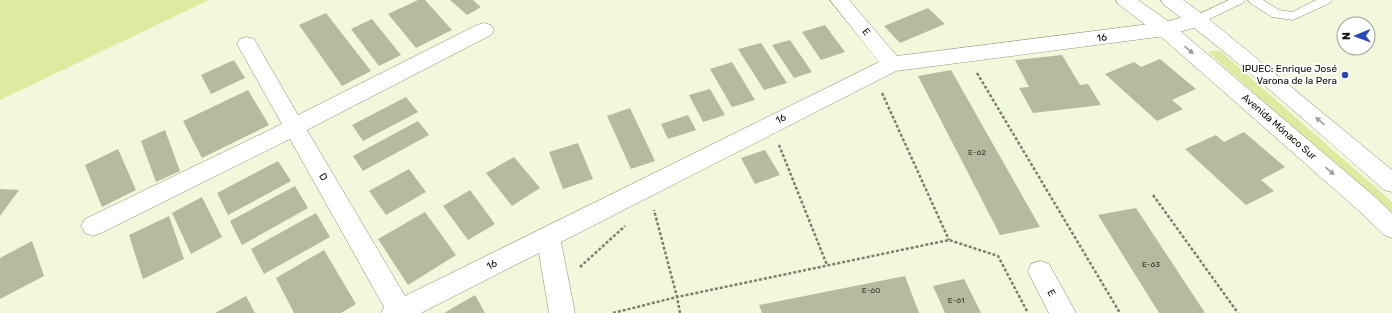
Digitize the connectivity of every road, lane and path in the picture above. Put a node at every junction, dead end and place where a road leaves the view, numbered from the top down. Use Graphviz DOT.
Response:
graph roads {
  1 [pos="840,0"];
  2 [pos="1125,0"];
  3 [pos="1170,0"];
  4 [pos="1239,0"];
  5 [pos="1254,0"];
  6 [pos="1326,0"];
  7 [pos="1198,20"];
  8 [pos="1165,29"];
  9 [pos="484,30"];
  10 [pos="247,44"];
  11 [pos="966,55"];
  12 [pos="882,68"];
  13 [pos="770,124"];
  14 [pos="294,127"];
  15 [pos="1392,183"];
  16 [pos="648,186"];
  17 [pos="1153,195"];
  18 [pos="93,226"];
  19 [pos="1392,228"];
  20 [pos="548,237"];
  21 [pos="949,240"];
  22 [pos="827,265"];
  23 [pos="1040,272"];
  24 [pos="677,297"];
  25 [pos="397,312"];
  26 [pos="562,313"];
  27 [pos="613,313"];
  28 [pos="680,313"];
  29 [pos="1028,313"];
  30 [pos="1063,313"];
  31 [pos="1120,313"];
  32 [pos="1238,313"];
  1 -- 12 [label="street, E"];
  2 -- 8 [label="street, Avenida Mónaco Sur"];
  3 -- 7 [label="street"];
  4 -- 7 [label="lane"];
  5 -- 6 [label="lane"];
  7 -- 8 [label="street, 16"];
  15 -- 7 [label="street, one-way"];
  8 -- 11 [label="street, 16"];
  8 -- 19 [label="street, Avenida Mónaco Sur, one-way"];
  9 -- 14 [label="street"];
  10 -- 14 [label="street, D"];
  11 -- 12 [label="street, 16"];
  11 -- 31 [label="path"];
  12 -- 13 [label="street, 16"];
  12 -- 21 [label="path"];
  13 -- 16 [label="street, 16"];
  13 -- 22 [label="path"];
  14 -- 18 [label="street"];
  14 -- 25 [label="street, D"];
  16 -- 20 [label="street, 16"];
  16 -- 24 [label="path"];
  17 -- 32 [label="path"];
  20 -- 25 [label="street, 16"];
  20 -- 26 [label="street"];
  21 -- 22 [label="path"];
  21 -- 29 [label="path"];
  22 -- 24 [label="path"];
  23 -- 30 [label="street, E"];
  24 -- 27 [label="path"];
  24 -- 28 [label="path"];
}
